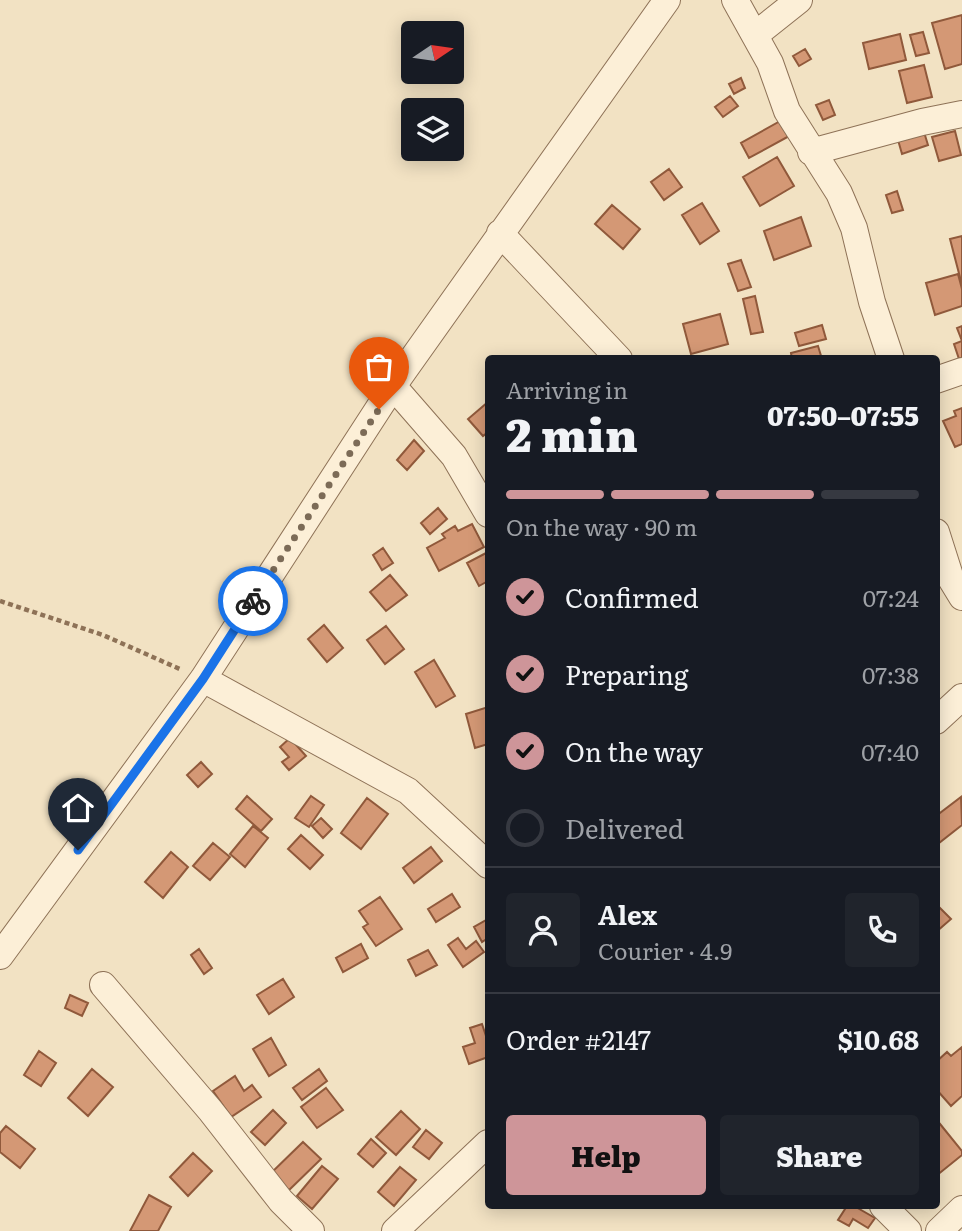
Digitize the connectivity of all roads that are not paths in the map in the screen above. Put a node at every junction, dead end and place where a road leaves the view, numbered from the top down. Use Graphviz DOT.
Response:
graph roads {
  1 [pos="667,0"];
  2 [pos="736,0"];
  3 [pos="799,0"];
  4 [pos="755,35"];
  5 [pos="962,114"];
  6 [pos="811,152"];
  7 [pos="500,233"];
  8 [pos="615,355"];
  9 [pos="890,355"];
  10 [pos="962,371"];
  11 [pos="940,379"];
  12 [pos="393,386"];
  13 [pos="485,509"];
  14 [pos="940,545"];
  15 [pos="962,597"];
  16 [pos="203,679"];
  17 [pos="962,697"];
  18 [pos="940,717"];
  19 [pos="485,861"];
  20 [pos="0,956"];
  21 [pos="103,985"];
  22 [pos="485,1146"];
  23 [pos="886,1209"];
  24 [pos="962,1209"];
  25 [pos="311,1231"];
  26 [pos="395,1231"];
  27 [pos="908,1231"];
  28 [pos="939,1231"];
  1 -- 7 [label="street"];
  2 -- 4 [label="street"];
  3 -- 4 [label="street"];
  4 -- 6 [label="street"];
  5 -- 6 [label="street"];
  6 -- 9 [label="street"];
  7 -- 8 [label="street"];
  7 -- 12 [label="street"];
  10 -- 11 [label="street"];
  12 -- 13 [label="street"];
  12 -- 16 [label="street"];
  14 -- 15 [label="street"];
  16 -- 19 [label="street"];
  16 -- 20 [label="street"];
  17 -- 18 [label="street"];
  21 -- 25 [label="street"];
  22 -- 26 [label="street"];
  23 -- 27 [label="street"];
  24 -- 28 [label="street"];
}
